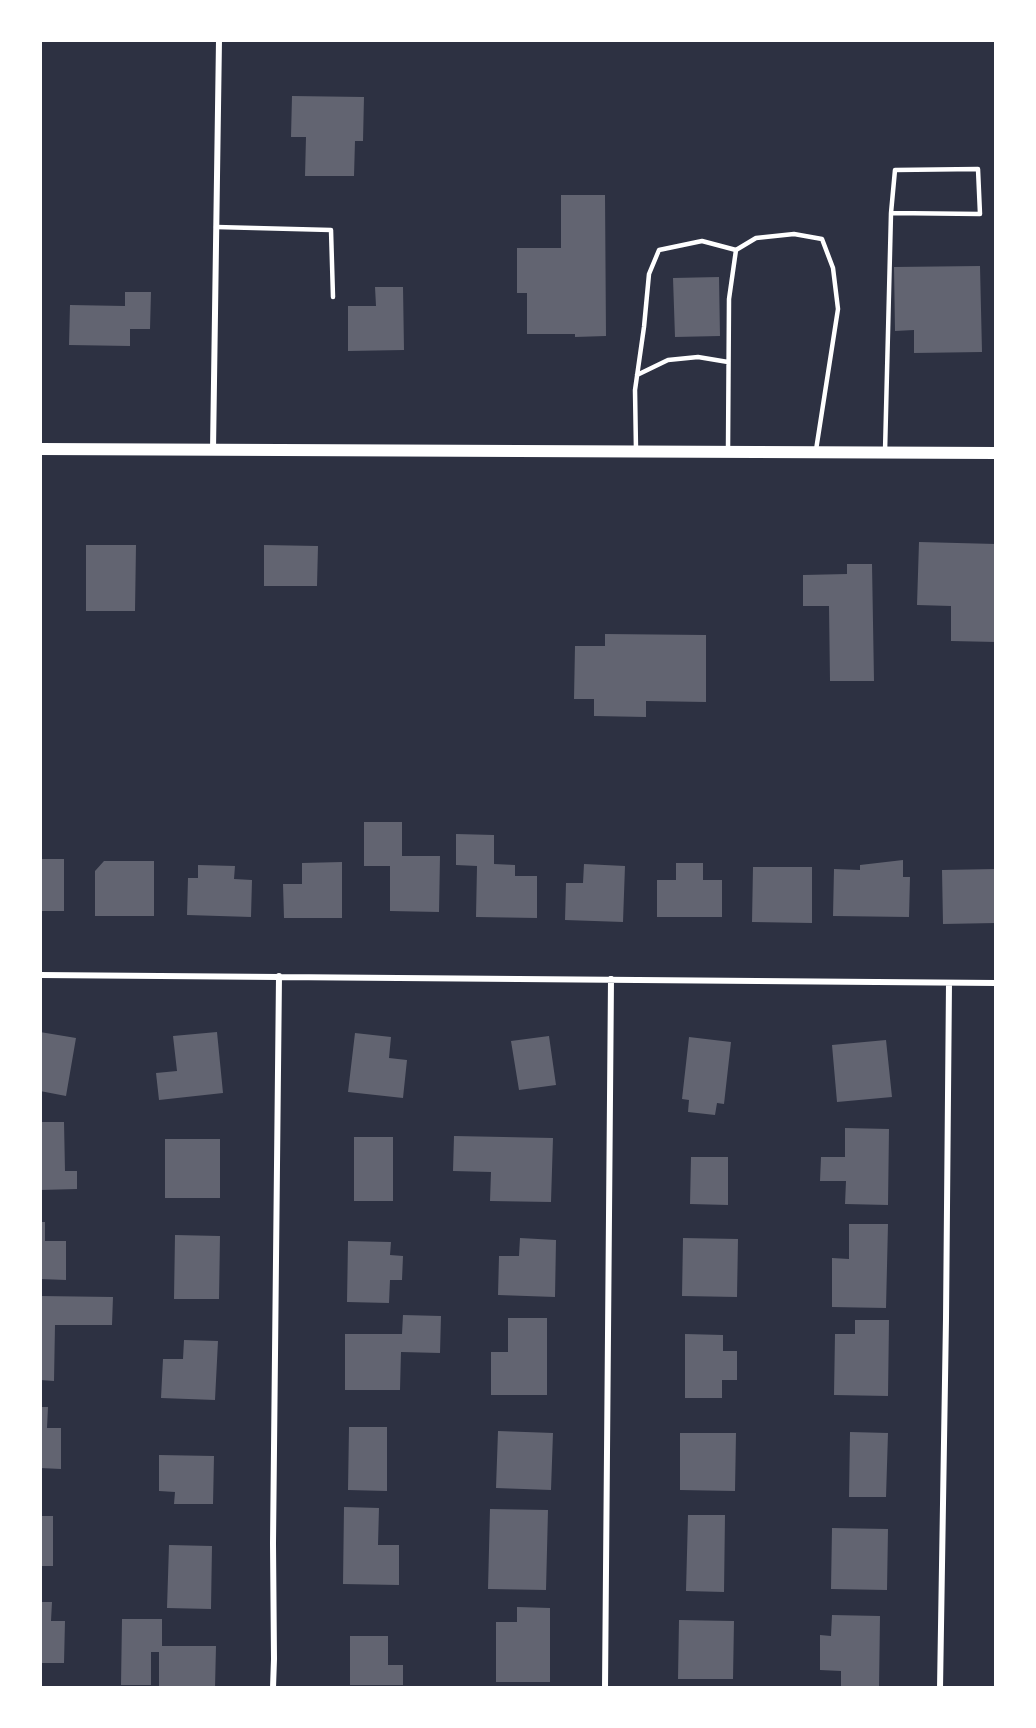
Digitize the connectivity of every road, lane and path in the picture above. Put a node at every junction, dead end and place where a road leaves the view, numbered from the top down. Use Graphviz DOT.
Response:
graph roads {
  1 [pos="219,40"];
  2 [pos="891,213"];
  3 [pos="216,227"];
  4 [pos="736,250"];
  5 [pos="333,297"];
  6 [pos="728,362"];
  7 [pos="637,375"];
  8 [pos="40,449"];
  9 [pos="213,450"];
  10 [pos="636,452"];
  11 [pos="728,452"];
  12 [pos="816,452"];
  13 [pos="885,452"];
  14 [pos="996,453"];
  15 [pos="40,975"];
  16 [pos="279,976"];
  17 [pos="611,979"];
  18 [pos="949,983"];
  19 [pos="996,983"];
  20 [pos="273,1688"];
  21 [pos="605,1688"];
  22 [pos="940,1688"];
  1 -- 3 [label="street"];
  2 -- 2 [label="lane"];
  2 -- 13 [label="lane"];
  3 -- 5 [label="lane"];
  3 -- 9 [label="street"];
  4 -- 6 [label="lane"];
  4 -- 7 [label="lane"];
  4 -- 12 [label="lane"];
  6 -- 7 [label="lane"];
  6 -- 11 [label="lane"];
  7 -- 10 [label="lane"];
  8 -- 9 [label="main road"];
  9 -- 10 [label="main road"];
  10 -- 11 [label="main road"];
  11 -- 12 [label="main road"];
  12 -- 13 [label="main road"];
  13 -- 14 [label="main road"];
  15 -- 16 [label="street"];
  16 -- 17 [label="street"];
  16 -- 20 [label="street"];
  17 -- 18 [label="street"];
  17 -- 21 [label="street"];
  18 -- 19 [label="street"];
  18 -- 22 [label="street"];
}
